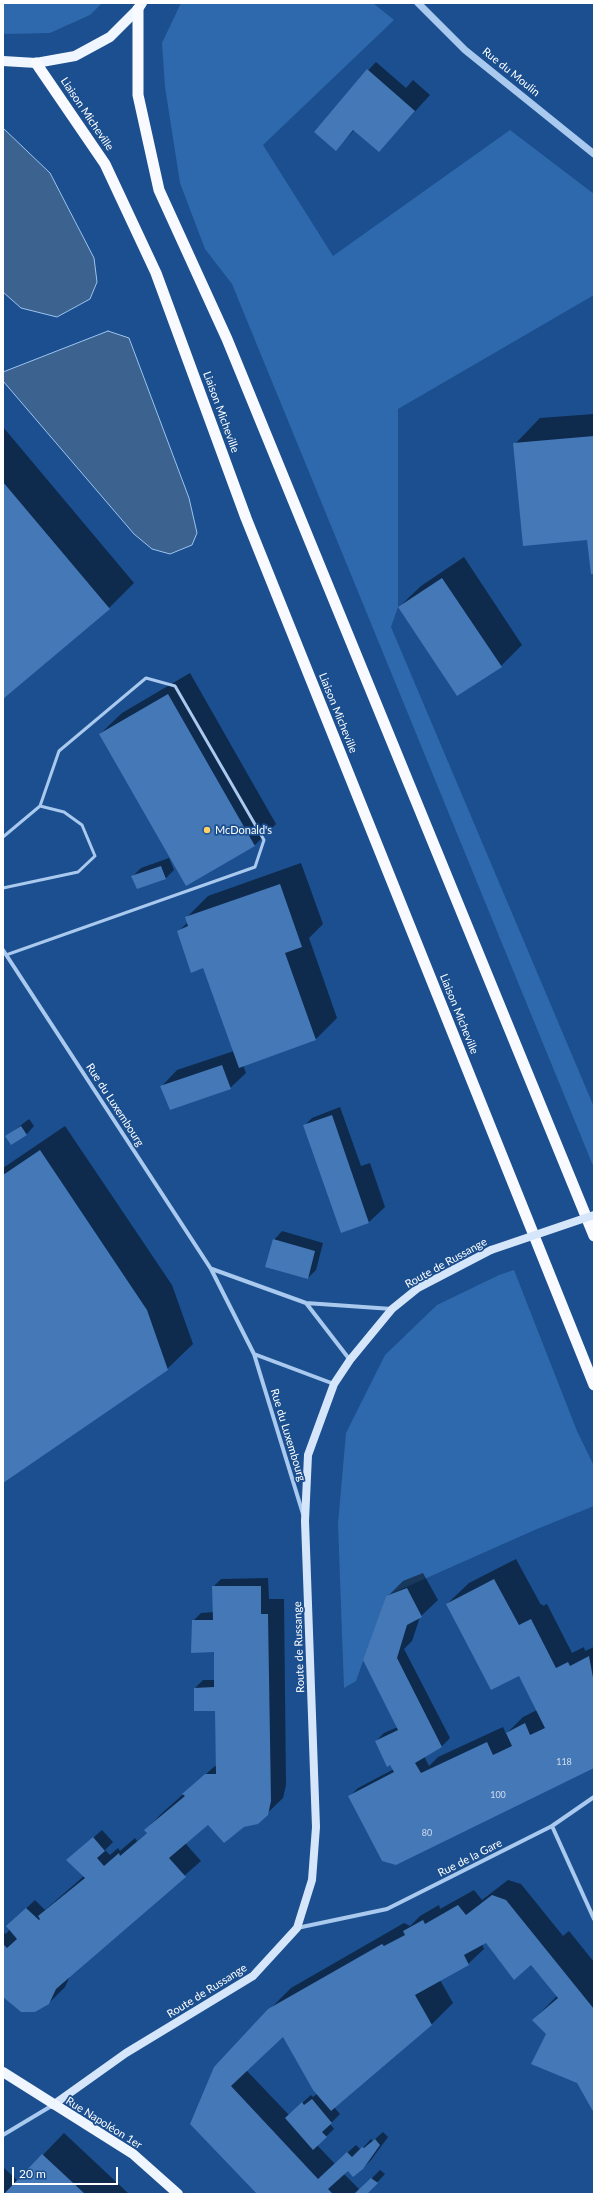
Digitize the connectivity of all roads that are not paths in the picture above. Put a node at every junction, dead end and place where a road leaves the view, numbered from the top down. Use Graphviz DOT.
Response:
graph roads {
  1 [pos="418,3"];
  2 [pos="140,6"];
  3 [pos="3,61"];
  4 [pos="36,63"];
  5 [pos="594,154"];
  6 [pos="40,806"];
  7 [pos="3,837"];
  8 [pos="3,888"];
  9 [pos="3,950"];
  10 [pos="6,955"];
  11 [pos="594,1215"];
  12 [pos="594,1236"];
  13 [pos="211,1269"];
  14 [pos="306,1303"];
  15 [pos="392,1309"];
  16 [pos="254,1354"];
  17 [pos="350,1360"];
  18 [pos="334,1384"];
  19 [pos="594,1385"];
  20 [pos="305,1521"];
  21 [pos="594,1797"];
  22 [pos="552,1826"];
  23 [pos="594,1919"];
  24 [pos="297,1928"];
  25 [pos="3,2072"];
  26 [pos="53,2105"];
  27 [pos="3,2135"];
  28 [pos="178,2194"];
  1 -- 5 [label="street, Rue du Moulin"];
  2 -- 4 [label="main road"];
  2 -- 12 [label="highway"];
  3 -- 4 [label="main road"];
  4 -- 19 [label="highway, Liaison Micheville"];
  6 -- 7 [label="lane"];
  6 -- 8 [label="lane"];
  6 -- 10 [label="lane"];
  9 -- 10 [label="street, Rue du Luxembourg"];
  10 -- 13 [label="street, Rue du Luxembourg"];
  11 -- 15 [label="main road, Route de Russange, bridge"];
  13 -- 14 [label="street"];
  13 -- 16 [label="street, Rue du Luxembourg"];
  14 -- 15 [label="street"];
  14 -- 17 [label="street"];
  15 -- 17 [label="main road, Route de Russange"];
  16 -- 18 [label="street"];
  16 -- 20 [label="street, Rue du Luxembourg"];
  17 -- 18 [label="main road, Route de Russange"];
  18 -- 20 [label="main road, Route de Russange"];
  20 -- 24 [label="main road, Route de Russange"];
  21 -- 22 [label="street, Rue de la Gare"];
  22 -- 23 [label="street"];
  22 -- 24 [label="street, Rue de la Gare"];
  24 -- 26 [label="main road, Route de Russange"];
  25 -- 26 [label="main road, Rue Napoléon 1er"];
  26 -- 27 [label="street"];
  26 -- 28 [label="main road, Rue Napoléon 1er"];
}
